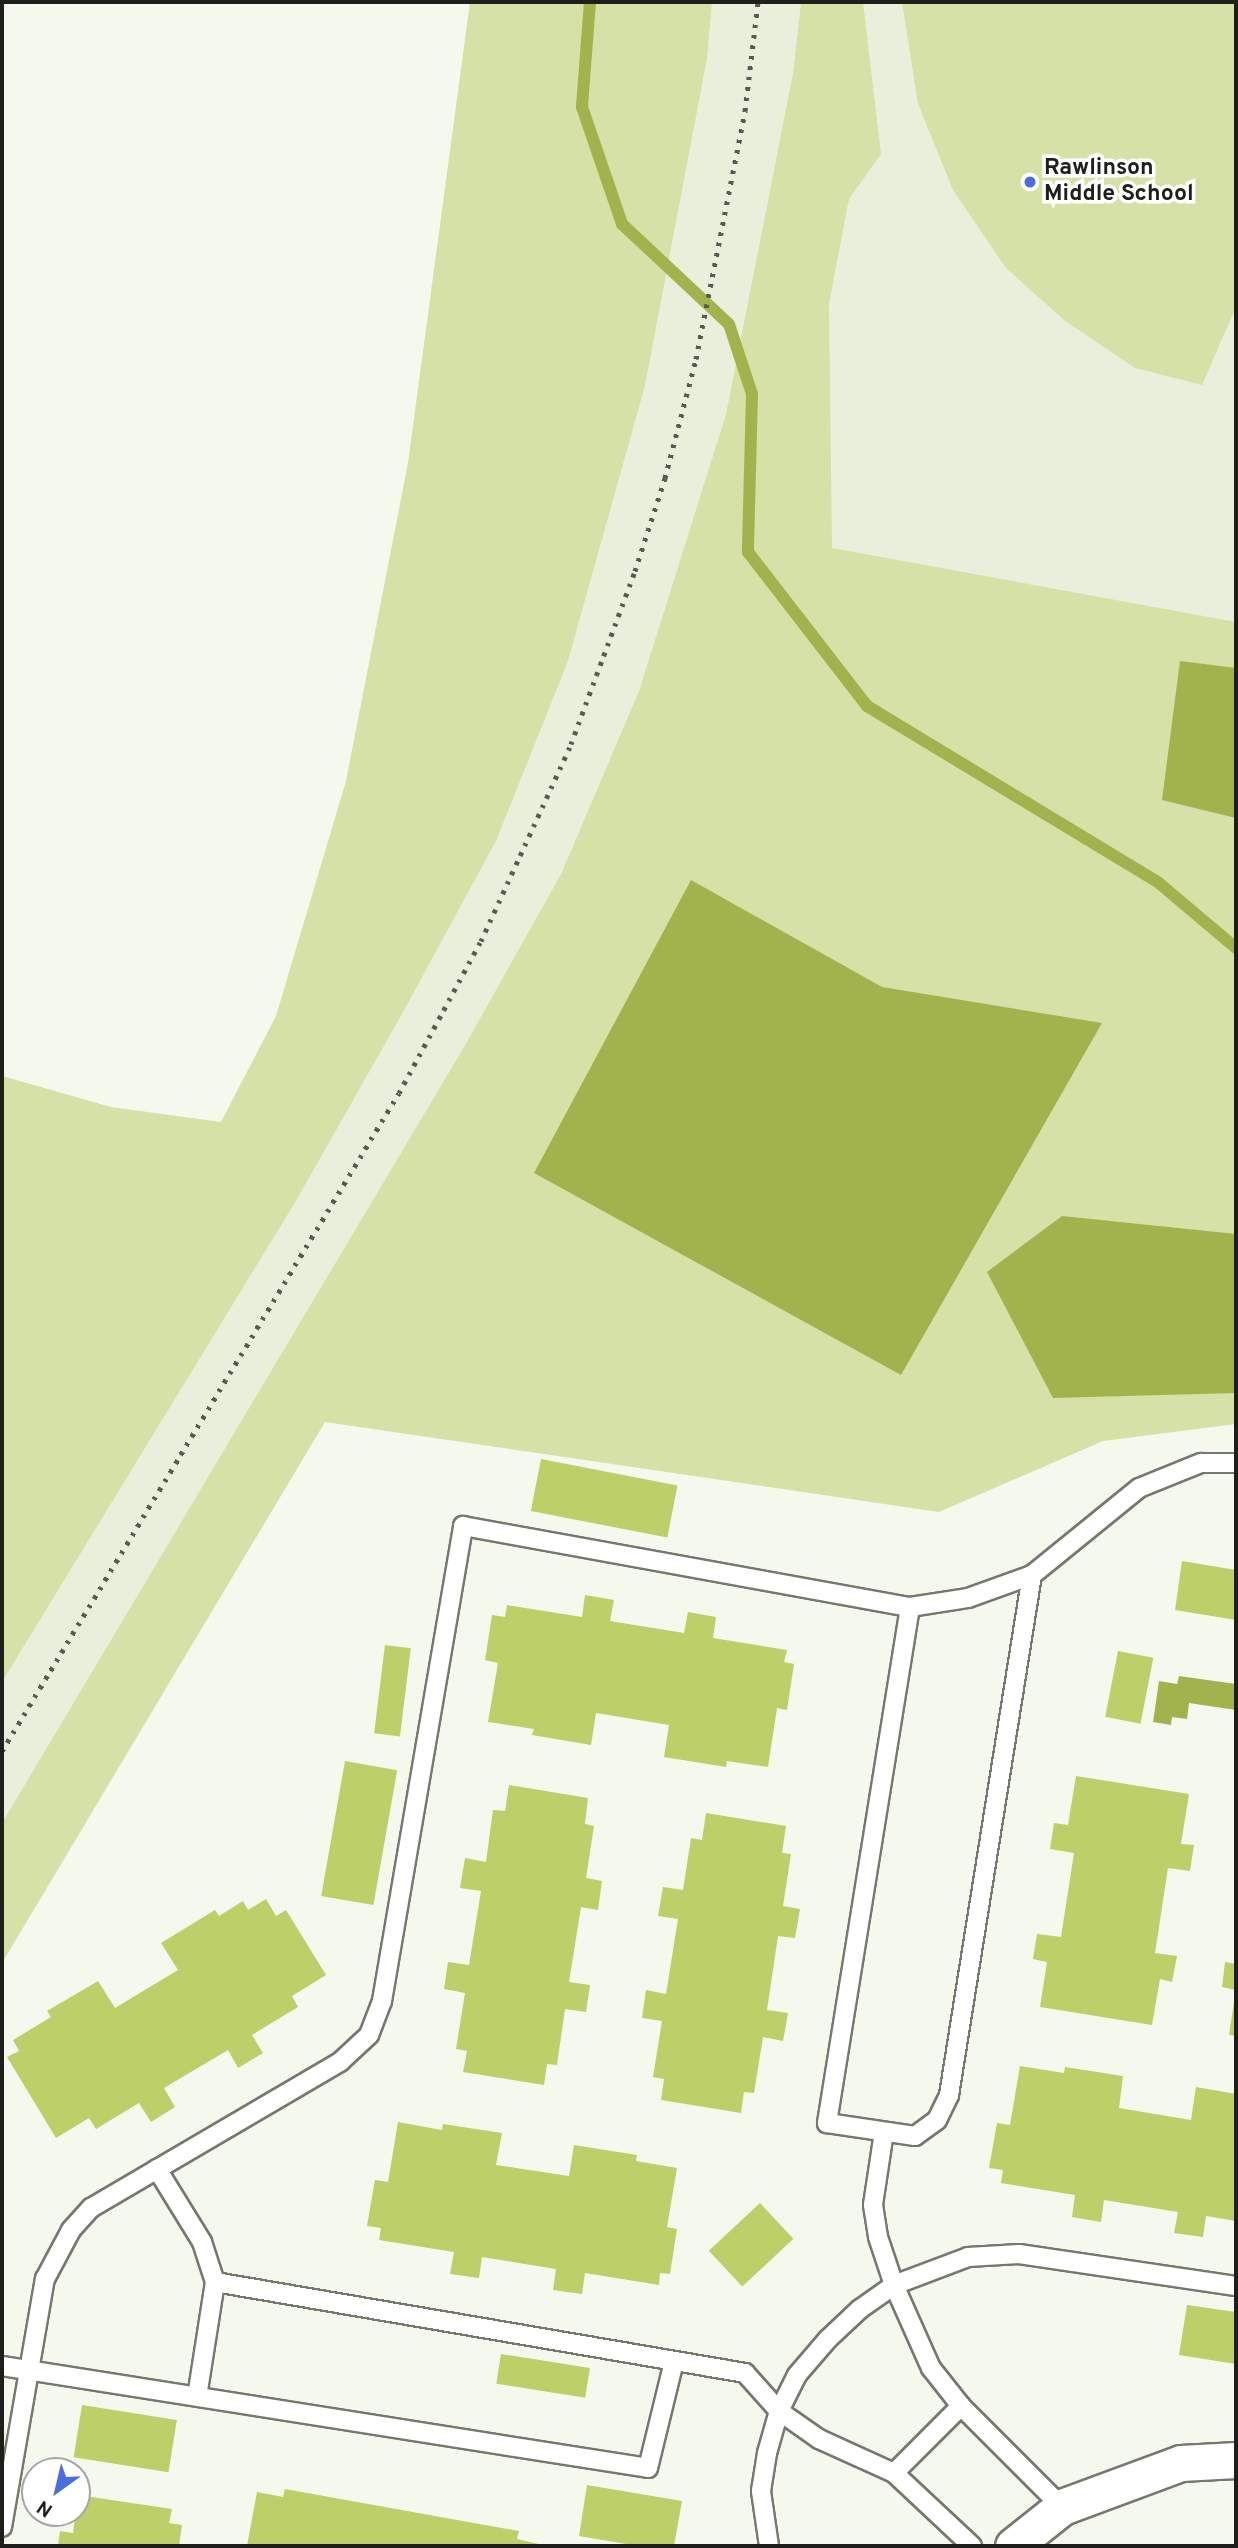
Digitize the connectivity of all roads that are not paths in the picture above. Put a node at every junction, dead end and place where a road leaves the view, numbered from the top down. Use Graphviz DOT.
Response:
graph roads {
  1 [pos="1236,1463"];
  2 [pos="1032,1575"];
  3 [pos="910,1607"];
  4 [pos="884,2132"];
  5 [pos="157,2169"];
  6 [pos="215,2281"];
  7 [pos="894,2285"];
  8 [pos="1236,2286"];
  9 [pos="674,2361"];
  10 [pos="2,2366"];
  11 [pos="30,2370"];
  12 [pos="197,2397"];
  13 [pos="961,2406"];
  14 [pos="779,2411"];
  15 [pos="1236,2460"];
  16 [pos="894,2473"];
  17 [pos="1062,2507"];
  18 [pos="2,2527"];
  19 [pos="769,2546"];
  20 [pos="972,2546"];
  21 [pos="1013,2546"];
  1 -- 2 [label="lane"];
  2 -- 3 [label="lane"];
  2 -- 4 [label="lane"];
  3 -- 4 [label="lane"];
  3 -- 5 [label="lane"];
  4 -- 7 [label="lane"];
  5 -- 6 [label="lane"];
  5 -- 11 [label="lane"];
  6 -- 9 [label="lane"];
  6 -- 12 [label="lane"];
  7 -- 8 [label="lane"];
  7 -- 13 [label="lane"];
  7 -- 14 [label="lane"];
  9 -- 12 [label="lane"];
  9 -- 14 [label="lane"];
  10 -- 11 [label="lane"];
  11 -- 12 [label="lane"];
  11 -- 18 [label="lane"];
  13 -- 16 [label="lane"];
  13 -- 17 [label="lane"];
  14 -- 16 [label="lane"];
  14 -- 19 [label="lane"];
  15 -- 17 [label="street"];
  16 -- 20 [label="lane"];
  17 -- 21 [label="street"];
}
